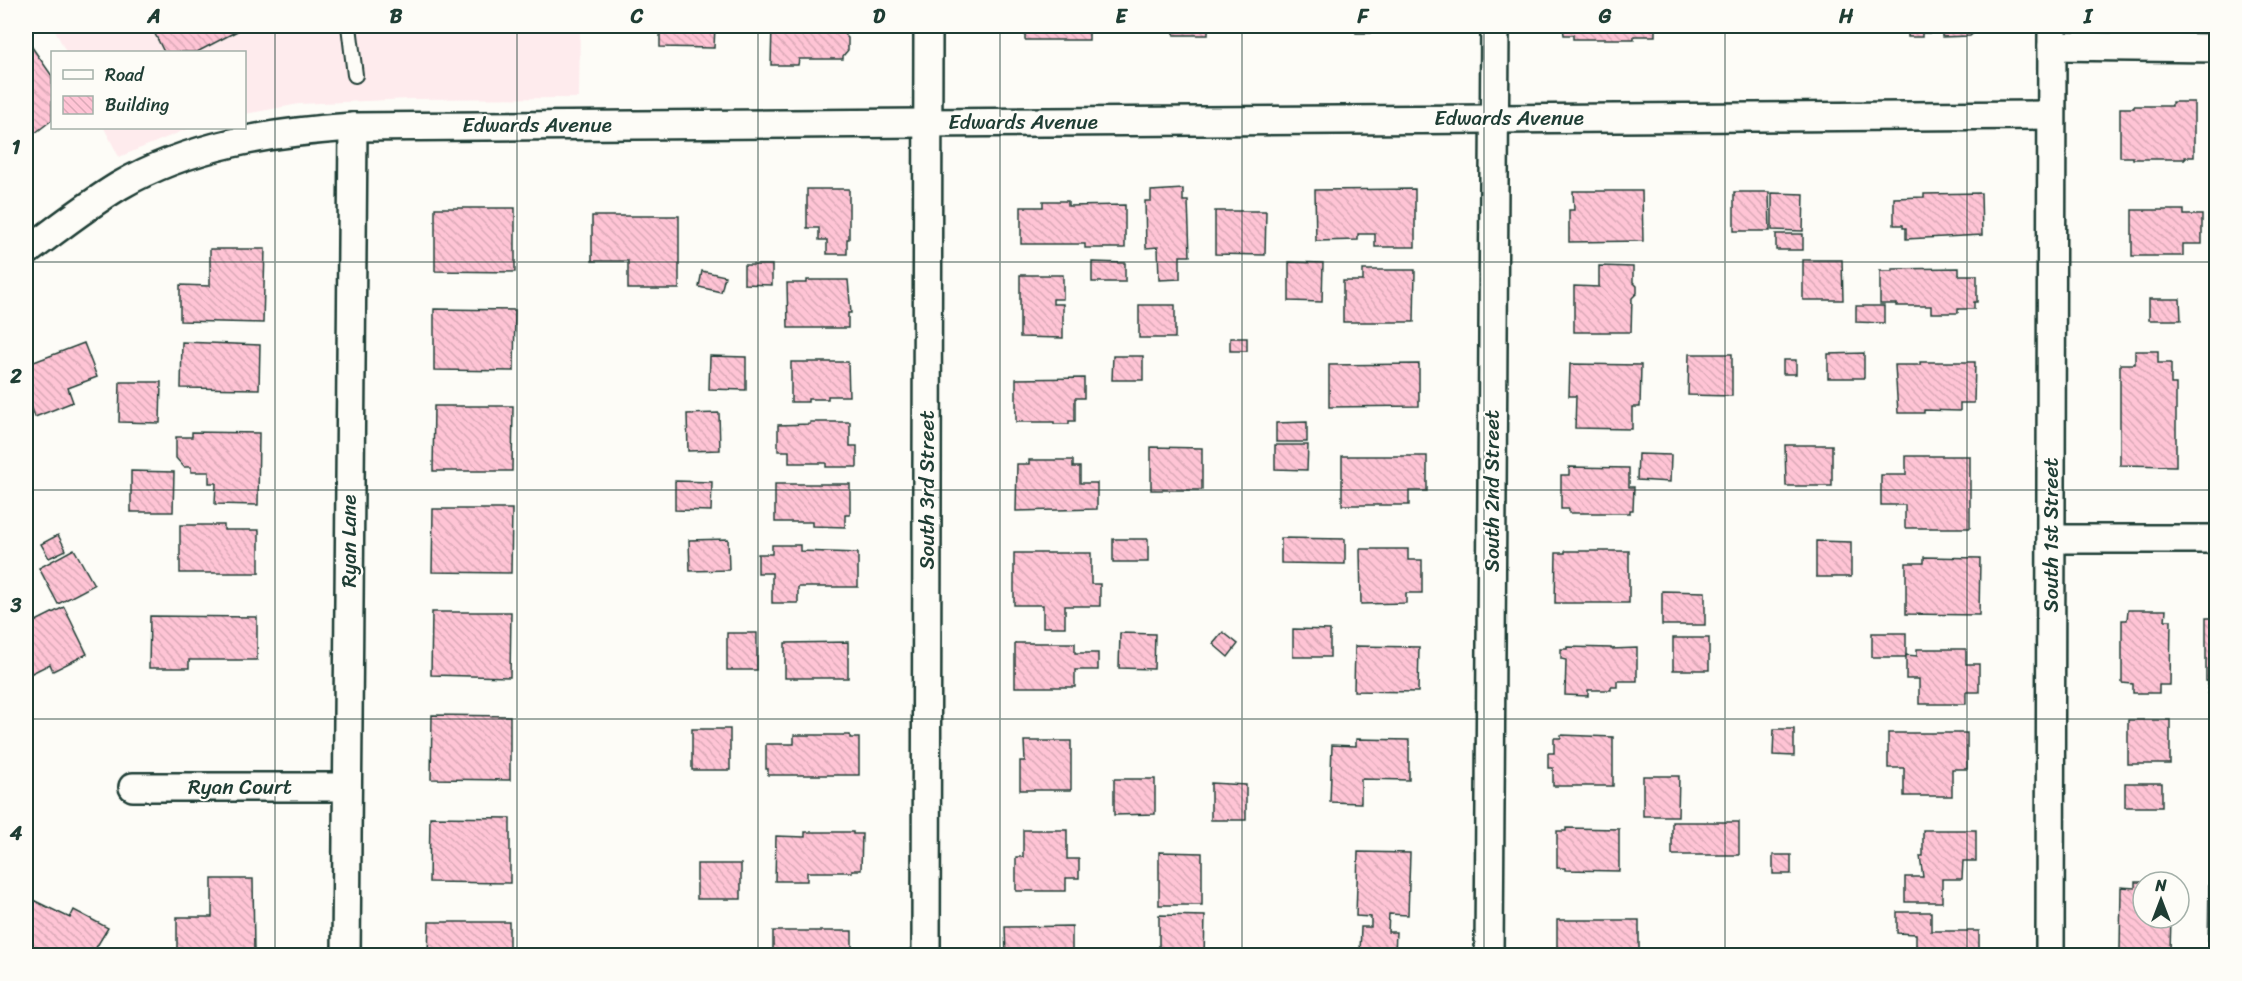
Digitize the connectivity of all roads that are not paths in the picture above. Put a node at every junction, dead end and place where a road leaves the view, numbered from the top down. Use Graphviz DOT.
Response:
graph roads {
  1 [pos="349,26"];
  2 [pos="928,26"];
  3 [pos="1495,26"];
  4 [pos="2052,36"];
  5 [pos="2217,48"];
  6 [pos="356,75"];
  7 [pos="2051,115"];
  8 [pos="1494,118"];
  9 [pos="927,122"];
  10 [pos="352,127"];
  11 [pos="26,252"];
  12 [pos="2052,539"];
  13 [pos="2217,539"];
  14 [pos="133,787"];
  15 [pos="347,787"];
  16 [pos="346,956"];
  17 [pos="926,956"];
  18 [pos="1489,956"];
  19 [pos="2050,956"];
  1 -- 6 [label="lane"];
  2 -- 9 [label="street, South 3rd Street"];
  3 -- 8 [label="street, South 2nd Street"];
  4 -- 5 [label="street"];
  4 -- 7 [label="street, South 1st Street"];
  7 -- 8 [label="street, Edwards Avenue"];
  7 -- 12 [label="street, South 1st Street"];
  8 -- 9 [label="street, Edwards Avenue"];
  8 -- 18 [label="street, South 2nd Street"];
  9 -- 10 [label="street, Edwards Avenue"];
  9 -- 17 [label="street, South 3rd Street"];
  10 -- 11 [label="street, Edwards Avenue"];
  10 -- 15 [label="street, Ryan Lane"];
  12 -- 13 [label="street"];
  12 -- 19 [label="street, South 1st Street"];
  14 -- 15 [label="street, Ryan Court"];
  15 -- 16 [label="street, Ryan Lane"];
}
